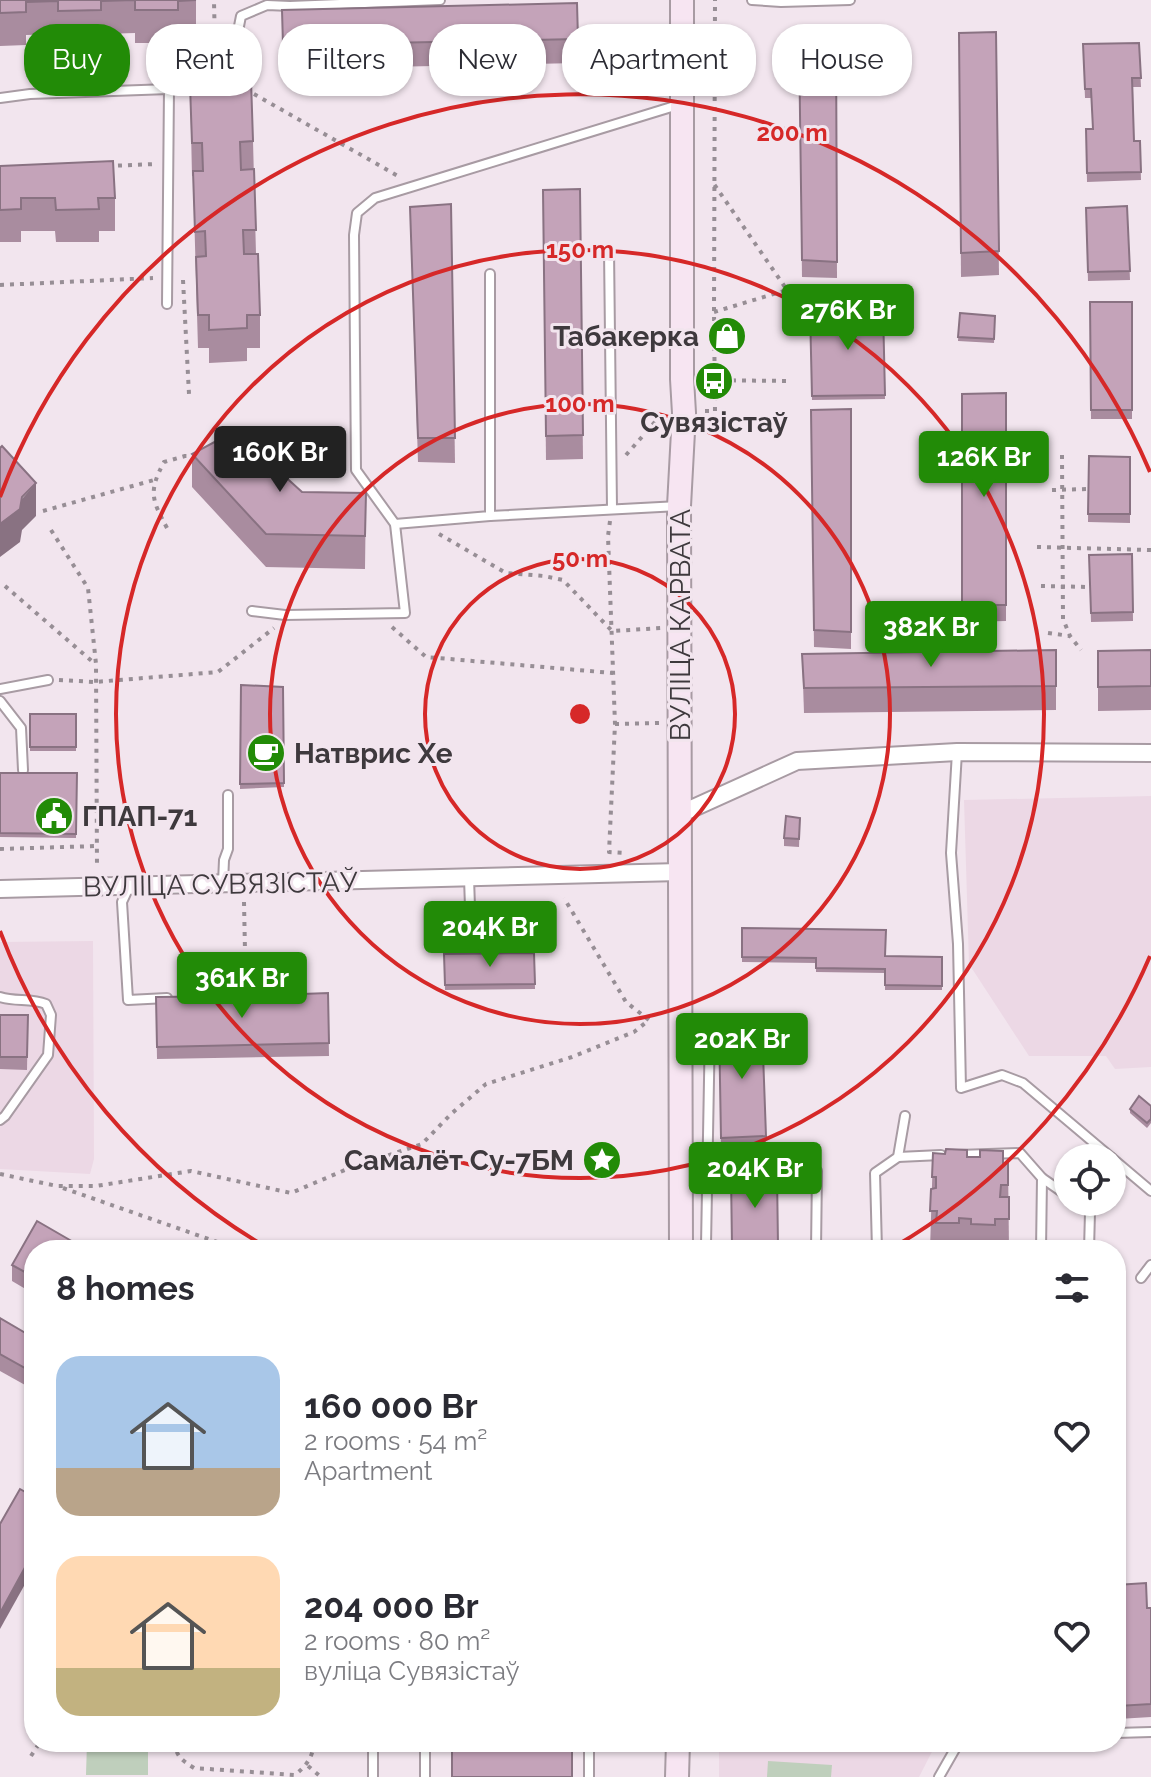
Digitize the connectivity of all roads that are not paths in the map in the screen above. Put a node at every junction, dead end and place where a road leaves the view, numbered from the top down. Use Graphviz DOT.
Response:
graph roads {
  1 [pos="440,0"];
  2 [pos="682,0"];
  3 [pos="752,0"];
  4 [pos="850,0"];
  5 [pos="239,24"];
  6 [pos="146,90"];
  7 [pos="169,96"];
  8 [pos="0,97"];
  9 [pos="682,104"];
  10 [pos="609,250"];
  11 [pos="490,274"];
  12 [pos="167,304"];
  13 [pos="679,506"];
  14 [pos="612,508"];
  15 [pos="490,516"];
  16 [pos="395,524"];
  17 [pos="252,611"];
  18 [pos="48,680"];
  19 [pos="0,689"];
  20 [pos="0,701"];
  21 [pos="957,752"];
  22 [pos="1151,753"];
  23 [pos="23,770"];
  24 [pos="228,795"];
  25 [pos="680,814"];
  26 [pos="680,872"];
  27 [pos="469,878"];
  28 [pos="223,884"];
  29 [pos="129,886"];
  30 [pos="0,889"];
  31 [pos="470,907"];
  32 [pos="220,996"];
  33 [pos="0,997"];
  34 [pos="189,997"];
  35 [pos="174,998"];
  36 [pos="681,1025"];
  37 [pos="905,1116"];
  38 [pos="0,1120"];
  39 [pos="1095,1144"];
  40 [pos="898,1157"];
  41 [pos="1126,1170"];
  42 [pos="817,1171"];
  43 [pos="1042,1178"];
  44 [pos="1054,1186"];
  45 [pos="1151,1191"];
  46 [pos="1090,1216"];
  47 [pos="681,1240"];
  48 [pos="706,1240"];
  49 [pos="816,1240"];
  50 [pos="877,1240"];
  51 [pos="1041,1240"];
  52 [pos="1089,1240"];
  53 [pos="1151,1265"];
  54 [pos="1141,1278"];
  55 [pos="1151,1732"];
  56 [pos="1126,1733"];
  57 [pos="373,1752"];
  58 [pos="425,1752"];
  59 [pos="589,1752"];
  60 [pos="678,1752"];
  61 [pos="953,1752"];
  62 [pos="373,1777"];
  63 [pos="425,1777"];
  64 [pos="589,1777"];
  65 [pos="677,1777"];
  66 [pos="939,1777"];
  1 -- 5 [label="lane"];
  2 -- 9 [label="street, ВУЛІЦА КАРВАТА"];
  3 -- 4 [label="lane"];
  6 -- 8 [label="lane"];
  7 -- 12 [label="lane"];
  9 -- 13 [label="street, ВУЛІЦА КАРВАТА"];
  9 -- 16 [label="lane"];
  10 -- 14 [label="lane"];
  11 -- 15 [label="lane"];
  13 -- 14 [label="lane"];
  13 -- 25 [label="street, ВУЛІЦА КАРВАТА"];
  14 -- 15 [label="lane"];
  15 -- 16 [label="lane"];
  16 -- 17 [label="lane"];
  18 -- 19 [label="lane"];
  20 -- 23 [label="lane"];
  21 -- 22 [label="street"];
  21 -- 25 [label="street"];
  21 -- 39 [label="lane"];
  24 -- 28 [label="lane"];
  25 -- 26 [label="street, ВУЛІЦА КАРВАТА"];
  26 -- 27 [label="street, ВУЛІЦА СУВЯЗІСТАЎ"];
  26 -- 36 [label="street, ВУЛІЦА КАРВАТА"];
  27 -- 28 [label="street, ВУЛІЦА СУВЯЗІСТАЎ"];
  27 -- 31 [label="lane"];
  28 -- 29 [label="street, ВУЛІЦА СУВЯЗІСТАЎ"];
  29 -- 30 [label="street, ВУЛІЦА СУВЯЗІСТАЎ"];
  29 -- 35 [label="lane"];
  32 -- 34 [label="lane"];
  33 -- 38 [label="lane"];
  36 -- 47 [label="street, ВУЛІЦА КАРВАТА"];
  36 -- 48 [label="lane"];
  37 -- 40 [label="lane"];
  40 -- 43 [label="lane"];
  40 -- 50 [label="lane"];
  41 -- 45 [label="lane"];
  42 -- 49 [label="lane"];
  43 -- 44 [label="lane"];
  43 -- 51 [label="lane"];
  46 -- 52 [label="lane"];
  53 -- 54 [label="lane"];
  55 -- 56 [label="lane"];
  57 -- 62 [label="lane"];
  58 -- 63 [label="lane"];
  59 -- 64 [label="lane"];
  60 -- 65 [label="street"];
  61 -- 66 [label="lane"];
}
